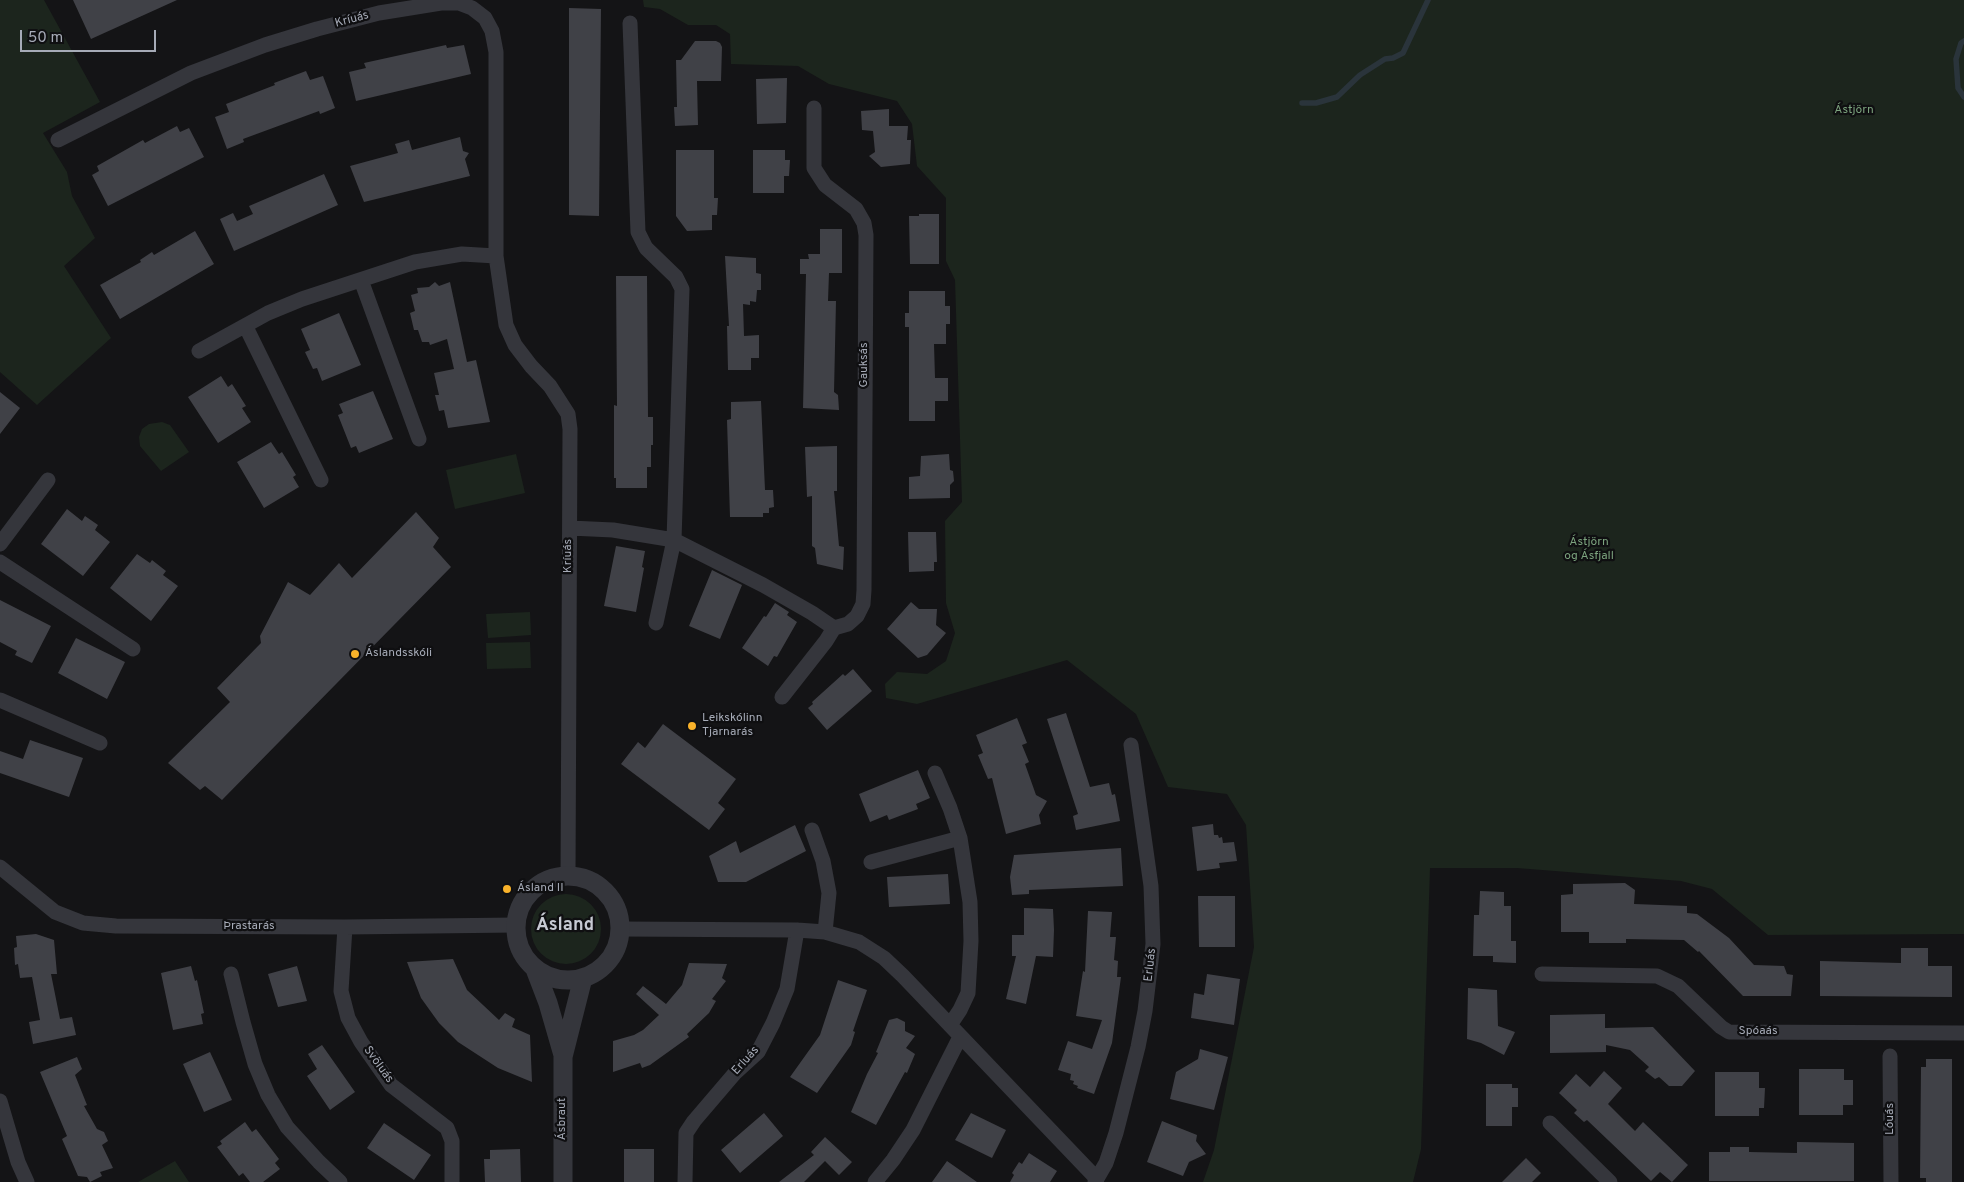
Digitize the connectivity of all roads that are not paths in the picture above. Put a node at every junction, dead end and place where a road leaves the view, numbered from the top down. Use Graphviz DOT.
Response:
graph roads {
  1 [pos="630,23"];
  2 [pos="814,108"];
  3 [pos="58,140"];
  4 [pos="496,256"];
  5 [pos="361,280"];
  6 [pos="246,327"];
  7 [pos="199,351"];
  8 [pos="419,439"];
  9 [pos="48,480"];
  10 [pos="321,480"];
  11 [pos="570,528"];
  12 [pos="674,540"];
  13 [pos="0,544"];
  14 [pos="0,562"];
  15 [pos="656,623"];
  16 [pos="834,628"];
  17 [pos="132,649"];
  18 [pos="782,697"];
  19 [pos="0,700"];
  20 [pos="100,743"];
  21 [pos="1131,745"];
  22 [pos="935,773"];
  23 [pos="812,830"];
  24 [pos="960,838"];
  25 [pos="872,862"];
  26 [pos="0,868"];
  27 [pos="568,876"];
  28 [pos="516,925"];
  29 [pos="345,927"];
  30 [pos="620,929"];
  31 [pos="797,930"];
  32 [pos="825,932"];
  33 [pos="536,969"];
  34 [pos="231,974"];
  35 [pos="1542,974"];
  36 [pos="583,978"];
  37 [pos="955,1031"];
  38 [pos="1964,1033"];
  39 [pos="1890,1056"];
  40 [pos="563,1057"];
  41 [pos="0,1101"];
  42 [pos="1550,1123"];
  43 [pos="1096,1180"];
  44 [pos="27,1182"];
  45 [pos="340,1182"];
  46 [pos="452,1182"];
  47 [pos="564,1182"];
  48 [pos="685,1182"];
  49 [pos="875,1182"];
  50 [pos="1610,1182"];
  51 [pos="1891,1182"];
  1 -- 12 [label="street"];
  2 -- 16 [label="street, Gauksás"];
  3 -- 4 [label="street, Kríuás"];
  4 -- 5 [label="street"];
  4 -- 11 [label="street, Kríuás"];
  5 -- 6 [label="street"];
  5 -- 8 [label="street"];
  6 -- 7 [label="street"];
  6 -- 10 [label="street"];
  9 -- 13 [label="street"];
  11 -- 12 [label="street"];
  11 -- 27 [label="street, Kríuás"];
  12 -- 15 [label="street"];
  12 -- 16 [label="street"];
  14 -- 17 [label="street"];
  16 -- 18 [label="street, Gauksás"];
  19 -- 20 [label="street"];
  21 -- 43 [label="street, Erluás"];
  22 -- 24 [label="street"];
  23 -- 32 [label="street"];
  24 -- 25 [label="street"];
  24 -- 37 [label="street"];
  26 -- 29 [label="street, Þrastarás"];
  27 -- 28 [label="street"];
  27 -- 30 [label="street"];
  28 -- 29 [label="street, Þrastarás"];
  28 -- 33 [label="street"];
  29 -- 46 [label="street, Svöluás"];
  30 -- 31 [label="street, Erluás"];
  30 -- 36 [label="street"];
  31 -- 32 [label="street, Erluás"];
  31 -- 48 [label="street, Erluás"];
  32 -- 37 [label="street, Erluás"];
  33 -- 36 [label="street"];
  33 -- 40 [label="street, Ásbraut"];
  34 -- 45 [label="street"];
  35 -- 38 [label="street, Spóaás"];
  36 -- 40 [label="street, Ásbraut"];
  37 -- 43 [label="street, Erluás"];
  37 -- 49 [label="street"];
  39 -- 51 [label="street, Lóuás"];
  40 -- 47 [label="street, Ásbraut"];
  41 -- 44 [label="street"];
  42 -- 50 [label="street"];
}
